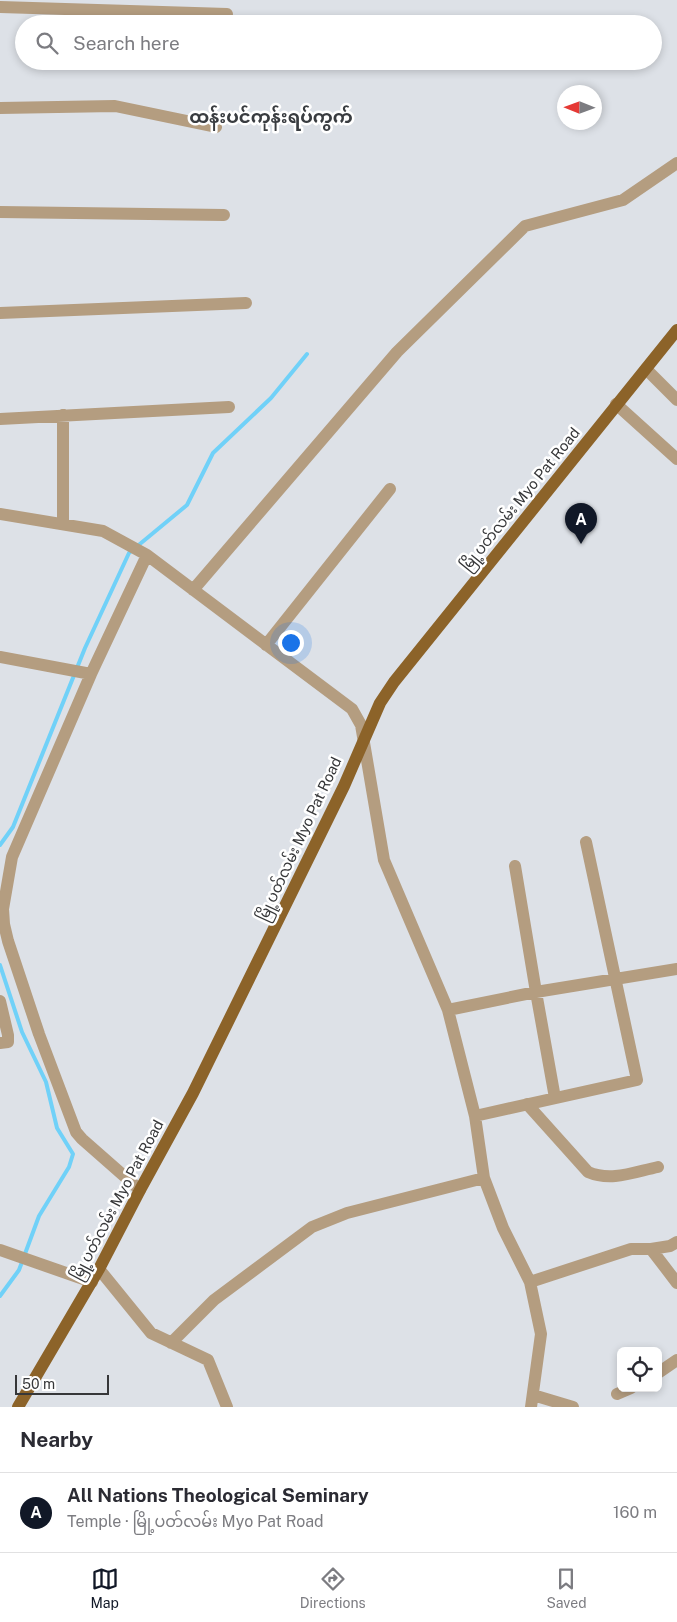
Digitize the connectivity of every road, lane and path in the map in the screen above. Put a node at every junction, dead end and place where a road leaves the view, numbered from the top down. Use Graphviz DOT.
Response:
graph roads {
  1 [pos="0,7"];
  2 [pos="227,14"];
  3 [pos="0,108"];
  4 [pos="216,127"];
  5 [pos="677,163"];
  6 [pos="0,212"];
  7 [pos="224,215"];
  8 [pos="246,303"];
  9 [pos="0,313"];
  10 [pos="677,330"];
  11 [pos="646,369"];
  12 [pos="677,400"];
  13 [pos="616,404"];
  14 [pos="229,407"];
  15 [pos="63,415"];
  16 [pos="0,418"];
  17 [pos="677,459"];
  18 [pos="390,489"];
  19 [pos="0,514"];
  20 [pos="64,524"];
  21 [pos="147,555"];
  22 [pos="193,590"];
  23 [pos="266,645"];
  24 [pos="0,657"];
  25 [pos="91,674"];
  26 [pos="364,740"];
  27 [pos="586,842"];
  28 [pos="6,857"];
  29 [pos="515,866"];
  30 [pos="677,969"];
  31 [pos="616,978"];
  32 [pos="536,992"];
  33 [pos="0,1001"];
  34 [pos="448,1010"];
  35 [pos="0,1044"];
  36 [pos="555,1098"];
  37 [pos="527,1104"];
  38 [pos="475,1116"];
  39 [pos="658,1167"];
  40 [pos="484,1178"];
  41 [pos="140,1190"];
  42 [pos="677,1242"];
  43 [pos="651,1249"];
  44 [pos="0,1250"];
  45 [pos="99,1269"];
  46 [pos="92,1282"];
  47 [pos="530,1282"];
  48 [pos="677,1284"];
  49 [pos="171,1343"];
  50 [pos="677,1360"];
  51 [pos="662,1370"];
  52 [pos="622,1392"];
  53 [pos="617,1394"];
  54 [pos="532,1401"];
  55 [pos="18,1407"];
  56 [pos="227,1407"];
  57 [pos="573,1407"];
  1 -- 2 [label="street"];
  3 -- 4 [label="street"];
  5 -- 22 [label="street"];
  6 -- 7 [label="street"];
  8 -- 9 [label="street"];
  10 -- 11 [label="main road, မြို့ပတ်လမ်း Myo Pat Road"];
  11 -- 12 [label="street"];
  11 -- 13 [label="main road, မြို့ပတ်လမ်း Myo Pat Road"];
  13 -- 17 [label="street"];
  13 -- 26 [label="main road, မြို့ပတ်လမ်း Myo Pat Road"];
  14 -- 15 [label="street"];
  15 -- 16 [label="street"];
  15 -- 20 [label="street"];
  18 -- 23 [label="street"];
  19 -- 20 [label="street"];
  20 -- 21 [label="street"];
  21 -- 22 [label="street"];
  21 -- 25 [label="street"];
  22 -- 23 [label="street"];
  23 -- 26 [label="street"];
  24 -- 25 [label="street"];
  25 -- 28 [label="street"];
  26 -- 34 [label="street"];
  26 -- 41 [label="main road, မြို့ပတ်လမ်း Myo Pat Road"];
  27 -- 31 [label="street"];
  28 -- 41 [label="street"];
  29 -- 32 [label="street"];
  30 -- 31 [label="street"];
  31 -- 32 [label="street"];
  31 -- 36 [label="street"];
  32 -- 34 [label="street"];
  32 -- 36 [label="street"];
  33 -- 35 [label="street"];
  34 -- 38 [label="street"];
  36 -- 37 [label="street"];
  37 -- 38 [label="street"];
  37 -- 39 [label="street"];
  38 -- 40 [label="street"];
  40 -- 47 [label="street"];
  40 -- 49 [label="street"];
  41 -- 45 [label="main road, မြို့ပတ်လမ်း Myo Pat Road"];
  42 -- 43 [label="street"];
  43 -- 47 [label="street"];
  43 -- 48 [label="street"];
  44 -- 46 [label="street"];
  45 -- 46 [label="main road, မြို့ပတ်လမ်း Myo Pat Road"];
  45 -- 49 [label="street"];
  46 -- 55 [label="main road, မြို့ပတ်လမ်း Myo Pat Road"];
  47 -- 54 [label="street"];
  49 -- 56 [label="street"];
  50 -- 51 [label="street"];
  52 -- 53 [label="street"];
  54 -- 57 [label="street"];
}
